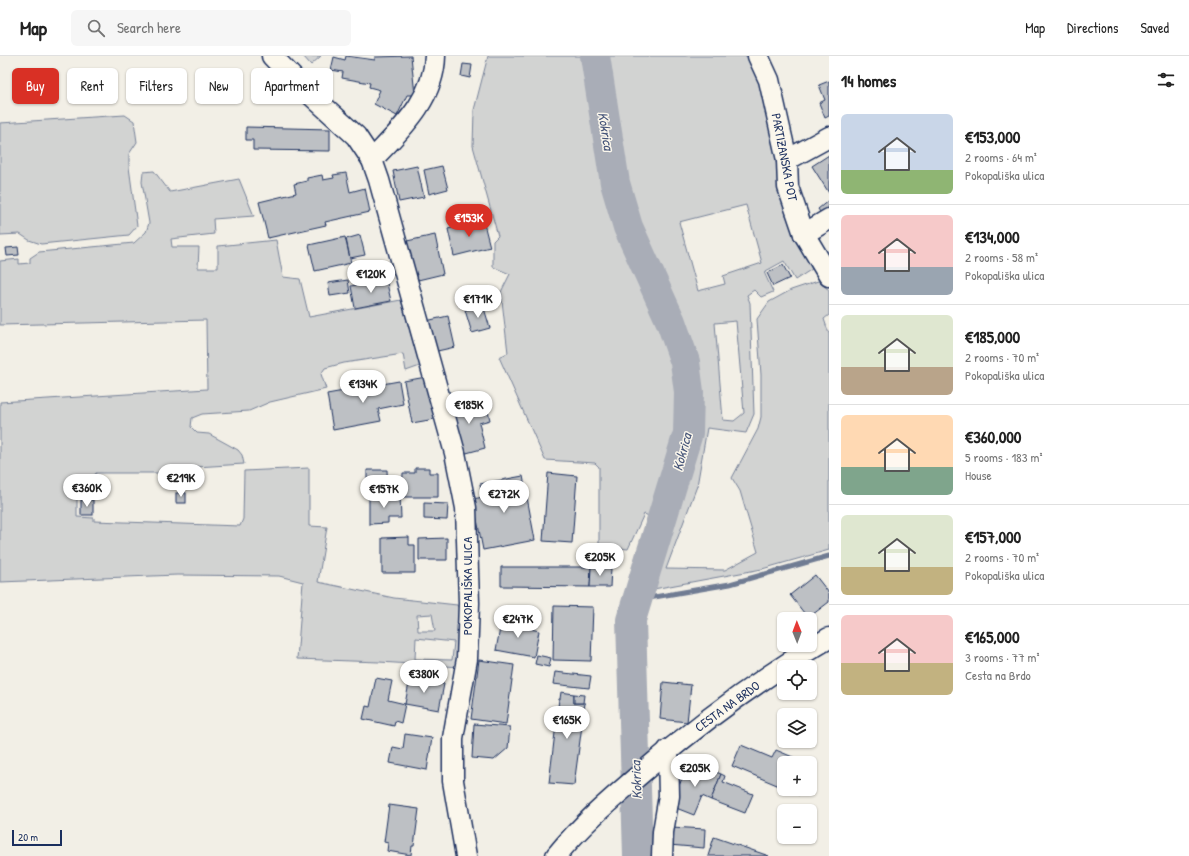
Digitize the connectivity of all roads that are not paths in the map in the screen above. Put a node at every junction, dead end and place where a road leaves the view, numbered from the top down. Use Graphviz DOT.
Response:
graph roads {
  1 [pos="272,56"];
  2 [pos="436,56"];
  3 [pos="758,56"];
  4 [pos="829,137"];
  5 [pos="372,160"];
  6 [pos="787,160"];
  7 [pos="828,219"];
  8 [pos="804,234"];
  9 [pos="829,276"];
  10 [pos="829,638"];
  11 [pos="668,750"];
  12 [pos="466,856"];
  13 [pos="556,856"];
  14 [pos="662,856"];
  1 -- 5 [label="street, POKOPALIŠKA ULICA"];
  2 -- 5 [label="street"];
  3 -- 6 [label="street, PARTIZANSKA POT"];
  4 -- 6 [label="street"];
  5 -- 12 [label="street, POKOPALIŠKA ULICA"];
  6 -- 8 [label="street, PARTIZANSKA POT"];
  7 -- 8 [label="street"];
  8 -- 9 [label="street, PARTIZANSKA POT"];
  10 -- 11 [label="street, CESTA NA BRDO"];
  11 -- 13 [label="street, CESTA NA BRDO"];
  11 -- 14 [label="street"];
}
